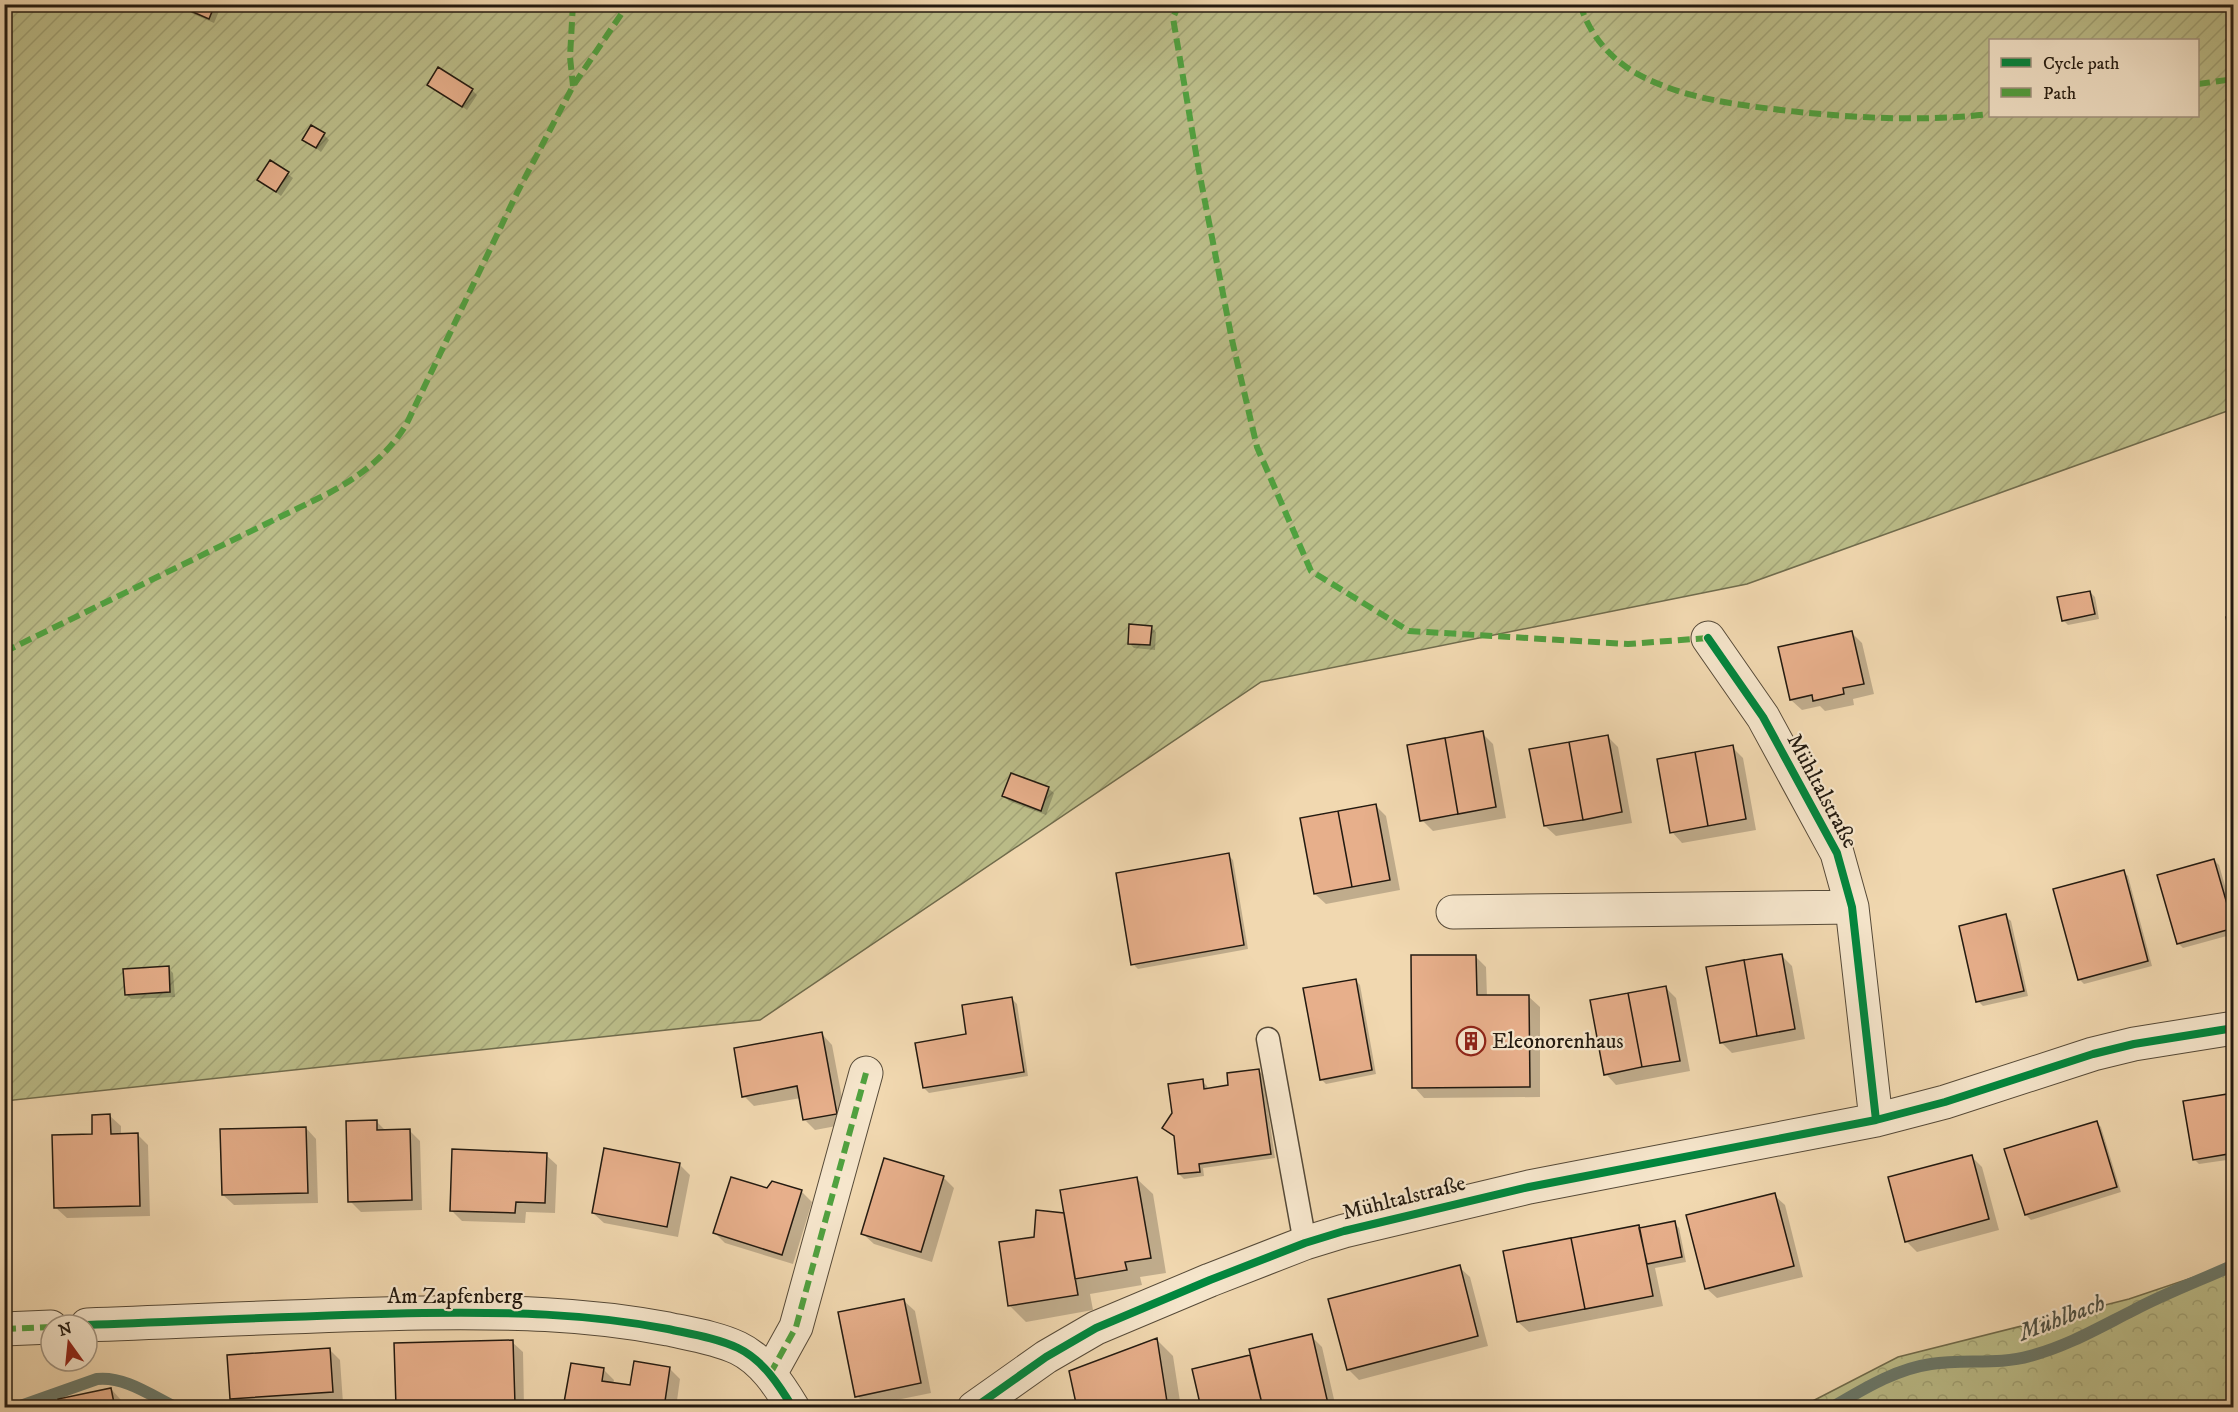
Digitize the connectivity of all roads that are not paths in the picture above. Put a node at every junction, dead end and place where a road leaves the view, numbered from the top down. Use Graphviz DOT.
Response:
graph roads {
  1 [pos="1708,638"];
  2 [pos="1852,907"];
  3 [pos="1453,912"];
  4 [pos="2234,1028"];
  5 [pos="1268,1039"];
  6 [pos="866,1073"];
  7 [pos="1876,1120"];
  8 [pos="1305,1243"];
  9 [pos="99,1325"];
  10 [pos="39,1328"];
  11 [pos="4,1329"];
  12 [pos="770,1374"];
  13 [pos="793,1407"];
  14 [pos="974,1407"];
  1 -- 2 [label="street, Mühltalstraße"];
  2 -- 3 [label="street"];
  2 -- 7 [label="street, Mühltalstraße"];
  4 -- 7 [label="street, Mühltalstraße"];
  5 -- 8 [label="lane"];
  6 -- 12 [label="street"];
  7 -- 8 [label="street, Mühltalstraße"];
  8 -- 14 [label="street, Mühltalstraße"];
  9 -- 12 [label="street, Am Zapfenberg"];
  10 -- 11 [label="street"];
  12 -- 13 [label="street, Am Zapfenberg"];
}
